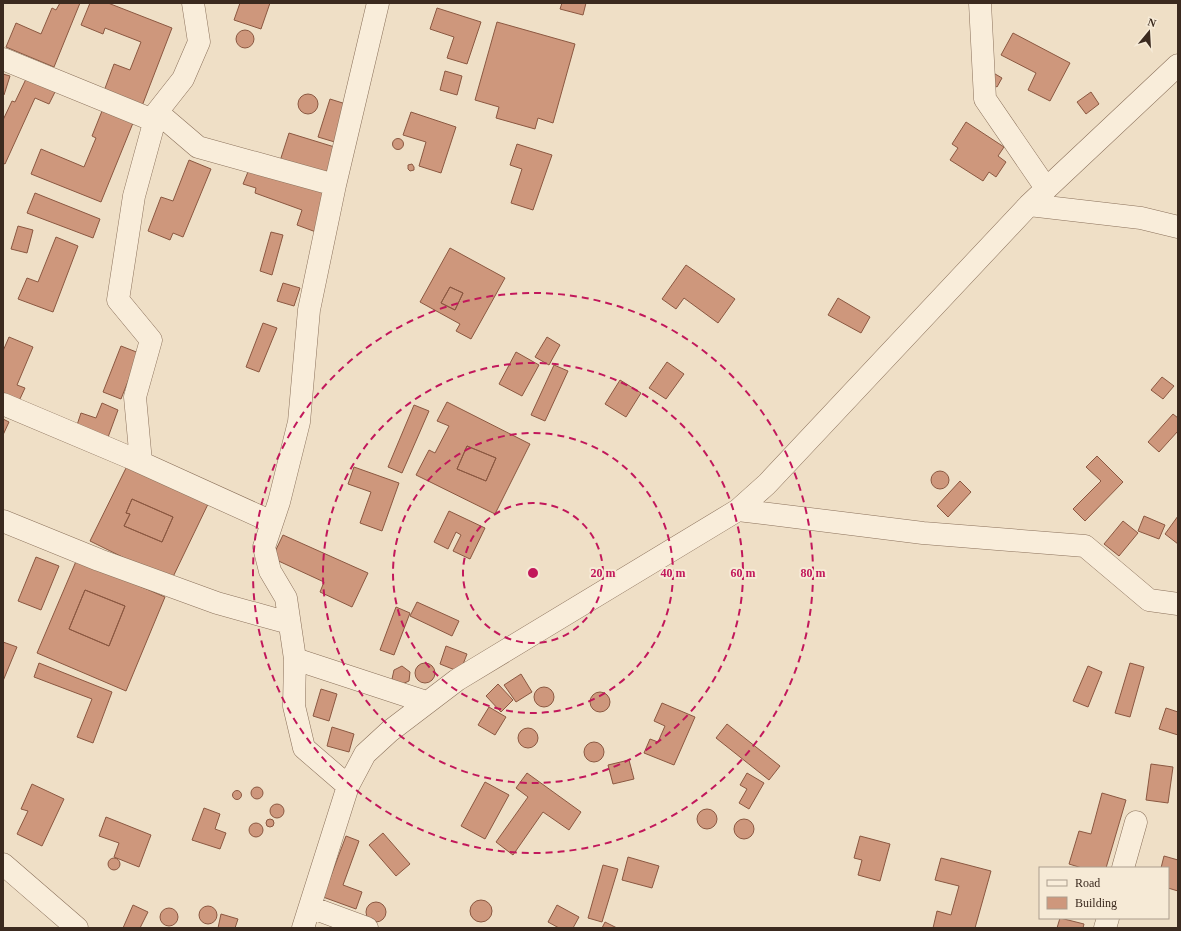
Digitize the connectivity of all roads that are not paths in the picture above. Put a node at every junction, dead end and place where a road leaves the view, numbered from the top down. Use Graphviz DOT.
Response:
graph roads {
  1 [pos="192,3"];
  2 [pos="378,3"];
  3 [pos="980,3"];
  4 [pos="3,59"];
  5 [pos="1178,65"];
  6 [pos="156,117"];
  7 [pos="335,185"];
  8 [pos="1046,188"];
  9 [pos="1029,205"];
  10 [pos="1178,227"];
  11 [pos="3,404"];
  12 [pos="141,462"];
  13 [pos="738,510"];
  14 [pos="3,521"];
  15 [pos="272,522"];
  16 [pos="1178,604"];
  17 [pos="290,623"];
  18 [pos="295,659"];
  19 [pos="426,702"];
  20 [pos="348,786"];
  21 [pos="1136,822"];
  22 [pos="3,864"];
  23 [pos="1123,867"];
  24 [pos="310,907"];
  25 [pos="76,928"];
  26 [pos="303,928"];
  27 [pos="367,928"];
  1 -- 6 [label="street"];
  2 -- 7 [label="street"];
  3 -- 8 [label="street"];
  4 -- 6 [label="street"];
  5 -- 8 [label="street"];
  6 -- 7 [label="street"];
  6 -- 12 [label="street"];
  7 -- 15 [label="street"];
  8 -- 9 [label="street"];
  9 -- 10 [label="street"];
  9 -- 13 [label="street"];
  11 -- 12 [label="street"];
  12 -- 15 [label="street"];
  13 -- 16 [label="street"];
  13 -- 19 [label="street"];
  14 -- 17 [label="street"];
  15 -- 17 [label="street"];
  17 -- 18 [label="street"];
  18 -- 19 [label="street"];
  18 -- 20 [label="street"];
  19 -- 20 [label="street"];
  20 -- 24 [label="street"];
  21 -- 23 [label="street"];
  22 -- 25 [label="street"];
  24 -- 26 [label="street"];
  24 -- 27 [label="street"];
}
